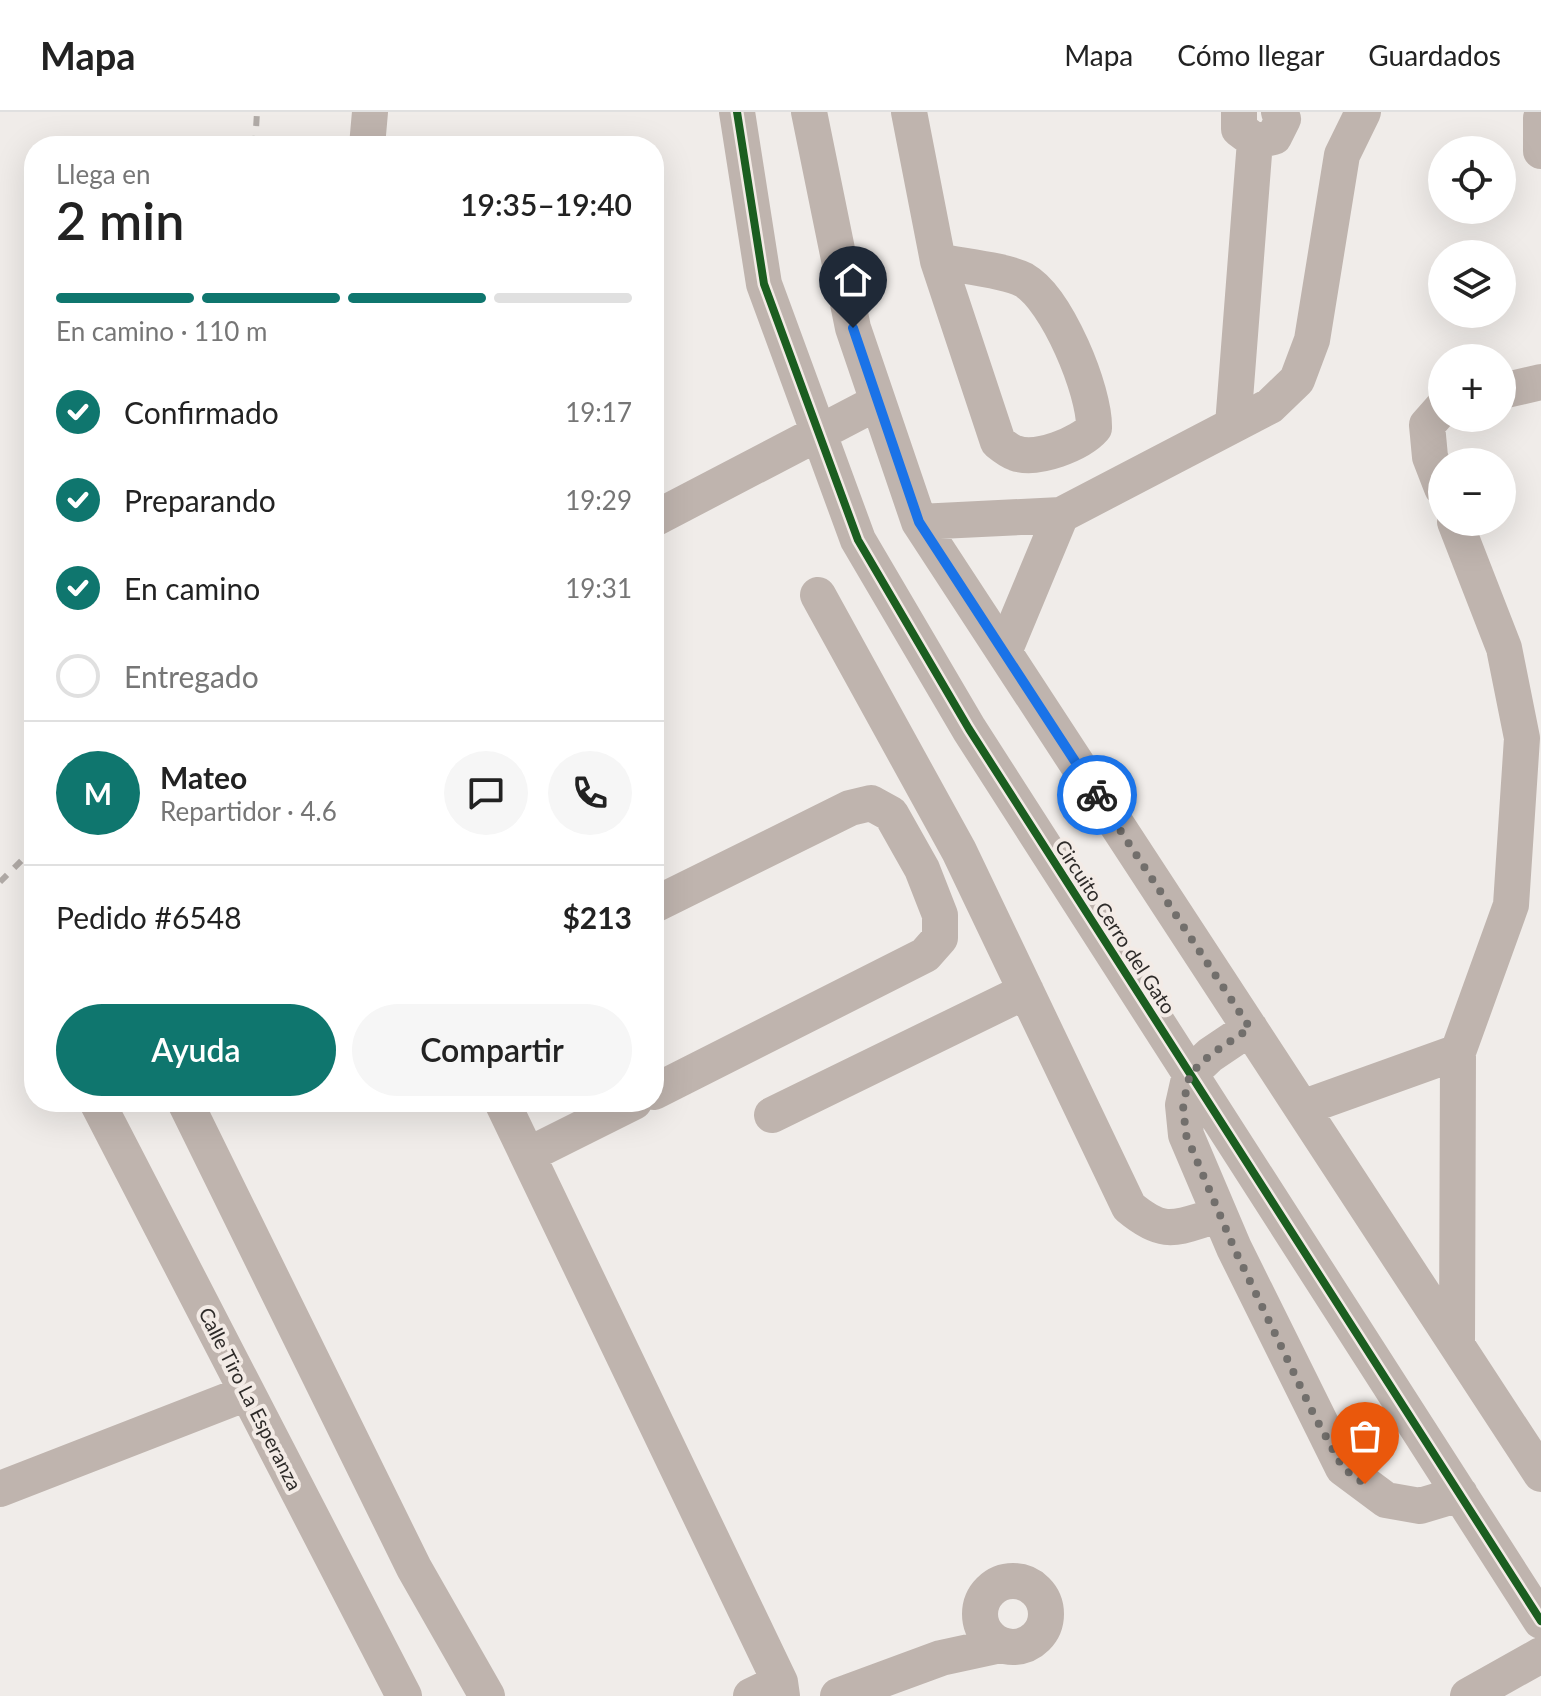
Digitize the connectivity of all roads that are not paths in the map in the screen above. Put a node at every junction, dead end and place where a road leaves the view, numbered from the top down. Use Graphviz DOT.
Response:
graph roads {
  1 [pos="370,112"];
  2 [pos="737,112"];
  3 [pos="809,112"];
  4 [pos="909,112"];
  5 [pos="1279,112"];
  6 [pos="1363,112"];
  7 [pos="1541,118"];
  8 [pos="1247,127"];
  9 [pos="368,136"];
  10 [pos="1541,151"];
  11 [pos="938,261"];
  12 [pos="1541,382"];
  13 [pos="1516,388"];
  14 [pos="878,402"];
  15 [pos="1428,424"];
  16 [pos="1233,425"];
  17 [pos="818,432"];
  18 [pos="1429,448"];
  19 [pos="664,514"];
  20 [pos="1061,515"];
  21 [pos="919,522"];
  22 [pos="1460,536"];
  23 [pos="818,595"];
  24 [pos="1004,652"];
  25 [pos="959,851"];
  26 [pos="922,869"];
  27 [pos="664,900"];
  28 [pos="1026,991"];
  29 [pos="1250,1028"];
  30 [pos="1458,1052"];
  31 [pos="1190,1074"];
  32 [pos="664,1087"];
  33 [pos="1302,1108"];
  34 [pos="102,1112"];
  35 [pos="190,1112"];
  36 [pos="507,1112"];
  37 [pos="614,1112"];
  38 [pos="772,1115"];
  39 [pos="528,1155"];
  40 [pos="1219,1215"];
  41 [pos="1457,1345"];
  42 [pos="247,1393"];
  43 [pos="1541,1474"];
  44 [pos="0,1489"];
  45 [pos="1460,1494"];
  46 [pos="1541,1621"];
  47 [pos="991,1633"];
  48 [pos="1541,1655"];
  49 [pos="771,1691"];
  50 [pos="404,1696"];
  51 [pos="487,1696"];
  52 [pos="838,1696"];
  53 [pos="1468,1696"];
  1 -- 9 [label="street"];
  2 -- 17 [label="street, Circuito Cerro del Gato"];
  3 -- 14 [label="street"];
  4 -- 11 [label="street"];
  5 -- 8 [label="street"];
  6 -- 16 [label="street"];
  7 -- 10 [label="street"];
  8 -- 16 [label="street"];
  11 -- 11 [label="street"];
  12 -- 13 [label="street"];
  14 -- 17 [label="street"];
  14 -- 21 [label="street"];
  15 -- 18 [label="street"];
  16 -- 20 [label="street"];
  17 -- 19 [label="street"];
  17 -- 31 [label="street, Circuito Cerro del Gato"];
  20 -- 21 [label="street"];
  20 -- 24 [label="street"];
  21 -- 24 [label="street"];
  22 -- 30 [label="street"];
  23 -- 25 [label="street"];
  24 -- 29 [label="street"];
  25 -- 26 [label="street"];
  25 -- 28 [label="street"];
  26 -- 27 [label="street"];
  26 -- 32 [label="street"];
  28 -- 38 [label="street"];
  28 -- 40 [label="street"];
  29 -- 31 [label="street"];
  29 -- 33 [label="street"];
  30 -- 33 [label="street"];
  30 -- 41 [label="street"];
  31 -- 40 [label="street"];
  31 -- 45 [label="street, Circuito Cerro del Gato"];
  33 -- 41 [label="street"];
  34 -- 42 [label="street, Calle Tiro La Esperanza"];
  35 -- 51 [label="street"];
  36 -- 39 [label="street"];
  37 -- 39 [label="street"];
  39 -- 49 [label="street"];
  40 -- 45 [label="street"];
  41 -- 43 [label="street"];
  42 -- 44 [label="street"];
  42 -- 50 [label="street, Calle Tiro La Esperanza"];
  45 -- 46 [label="street, Circuito Cerro del Gato"];
  47 -- 52 [label="street"];
  48 -- 53 [label="street"];
}
